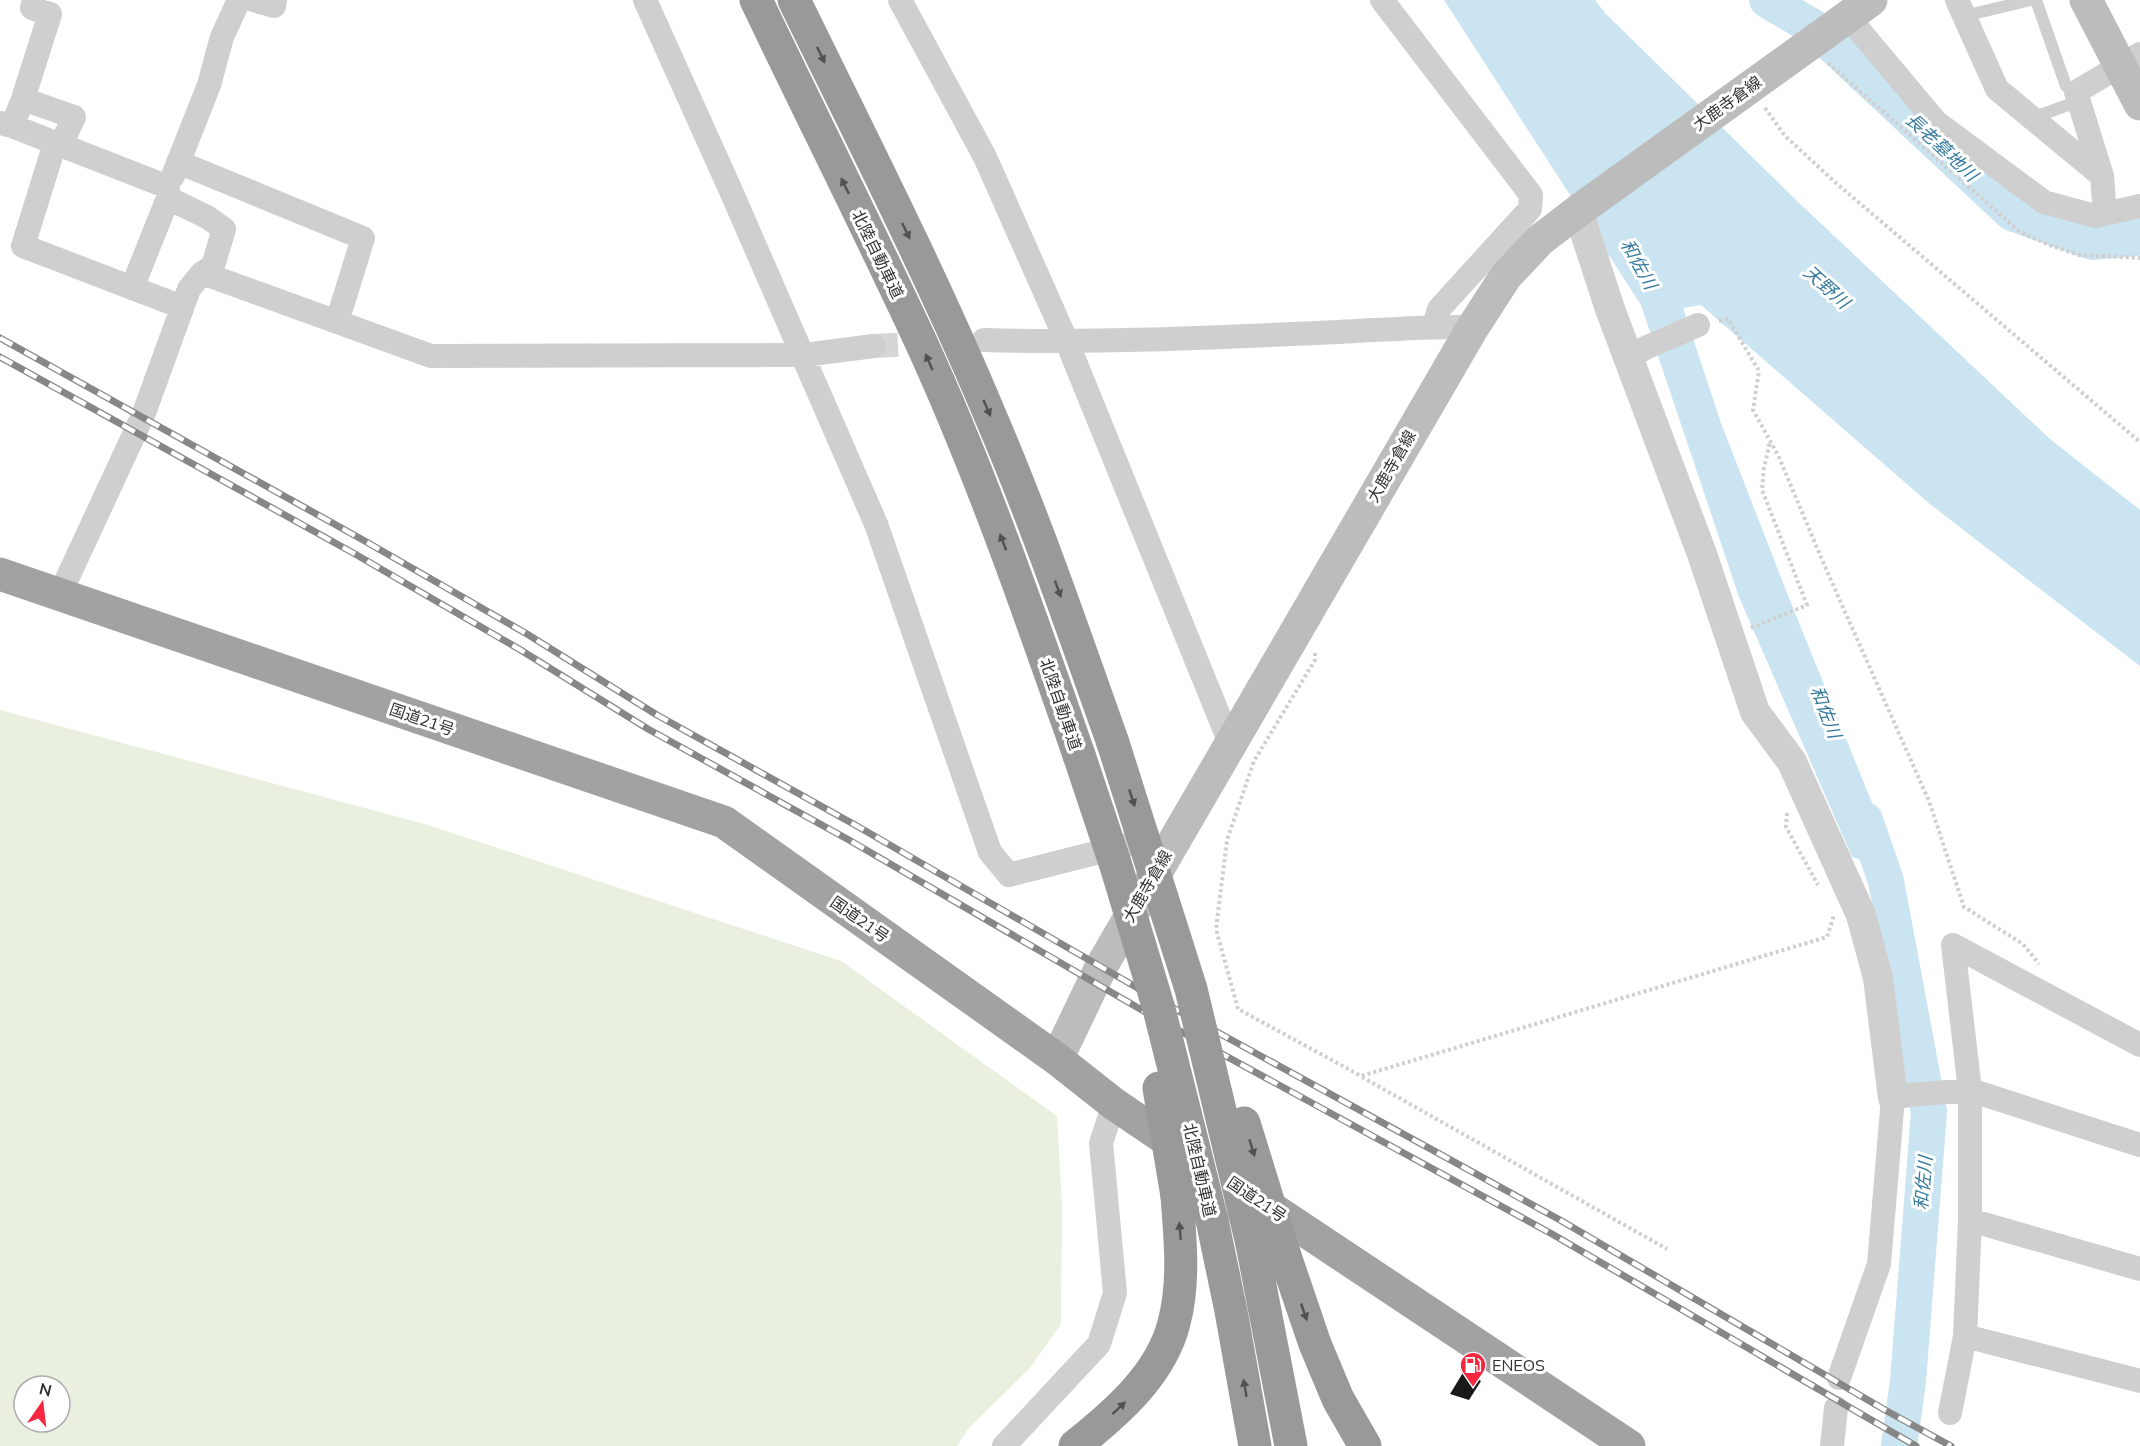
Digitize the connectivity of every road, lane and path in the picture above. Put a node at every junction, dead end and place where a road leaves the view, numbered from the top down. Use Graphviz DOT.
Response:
graph roads {
  1 [pos="34,0"];
  2 [pos="239,0"];
  3 [pos="253,0"];
  4 [pos="275,0"];
  5 [pos="645,0"];
  6 [pos="756,0"];
  7 [pos="794,0"];
  8 [pos="900,0"];
  9 [pos="1382,0"];
  10 [pos="2031,0"];
  11 [pos="2036,0"];
  12 [pos="2086,0"];
  13 [pos="1859,8"];
  14 [pos="1960,8"];
  15 [pos="1825,60"];
  16 [pos="2130,60"];
  17 [pos="1748,88"];
  18 [pos="2077,96"];
  19 [pos="23,99"];
  20 [pos="2140,104"];
  21 [pos="2032,118"];
  22 [pos="6,124"];
  23 [pos="58,144"];
  24 [pos="178,162"];
  25 [pos="2102,176"];
  26 [pos="168,192"];
  27 [pos="2140,206"];
  28 [pos="1583,207"];
  29 [pos="2105,214"];
  30 [pos="2140,258"];
  31 [pos="202,273"];
  32 [pos="132,288"];
  33 [pos="182,307"];
  34 [pos="337,322"];
  35 [pos="1698,325"];
  36 [pos="1434,326"];
  37 [pos="1473,327"];
  38 [pos="984,340"];
  39 [pos="1067,342"];
  40 [pos="874,346"];
  41 [pos="1637,353"];
  42 [pos="804,356"];
  43 [pos="1770,442"];
  44 [pos="2140,442"];
  45 [pos="0,574"];
  46 [pos="60,594"];
  47 [pos="1742,632"];
  48 [pos="1316,644"];
  49 [pos="1230,743"];
  50 [pos="1075,757"];
  51 [pos="1797,774"];
  52 [pos="1178,831"];
  53 [pos="1150,855"];
  54 [pos="1818,886"];
  55 [pos="1829,905"];
  56 [pos="2039,964"];
  57 [pos="2140,1045"];
  58 [pos="1057,1059"];
  59 [pos="1361,1076"];
  60 [pos="1970,1090"];
  61 [pos="1901,1096"];
  62 [pos="1114,1104"];
  63 [pos="2140,1145"];
  64 [pos="1970,1220"];
  65 [pos="1667,1249"];
  66 [pos="2140,1269"];
  67 [pos="1965,1336"];
  68 [pos="1839,1377"];
  69 [pos="2140,1381"];
  70 [pos="1836,1408"];
  71 [pos="1950,1413"];
  72 [pos="1004,1446"];
  73 [pos="1075,1446"];
  74 [pos="1255,1446"];
  75 [pos="1291,1446"];
  76 [pos="1365,1446"];
  77 [pos="1629,1446"];
  78 [pos="1832,1446"];
  1 -- 19 [label="street"];
  2 -- 24 [label="street"];
  3 -- 4 [label="street"];
  5 -- 42 [label="street"];
  50 -- 6 [label="highway, 北陸自動車道, one-way"];
  7 -- 53 [label="highway, 北陸自動車道, one-way, bridge"];
  8 -- 39 [label="street"];
  9 -- 36 [label="street"];
  10 -- 14 [label="lane"];
  11 -- 18 [label="lane"];
  12 -- 16 [label="main road"];
  13 -- 17 [label="main road, 大鹿寺倉線"];
  13 -- 29 [label="street"];
  14 -- 21 [label="street"];
  15 -- 30 [label="path"];
  16 -- 18 [label="street"];
  16 -- 20 [label="main road"];
  17 -- 28 [label="main road, 大鹿寺倉線"];
  17 -- 44 [label="path"];
  18 -- 21 [label="lane"];
  18 -- 25 [label="street"];
  19 -- 22 [label="street"];
  19 -- 23 [label="street"];
  21 -- 25 [label="street"];
  22 -- 23 [label="street"];
  23 -- 26 [label="street"];
  23 -- 32 [label="street"];
  24 -- 26 [label="street"];
  24 -- 34 [label="street"];
  25 -- 29 [label="street"];
  26 -- 31 [label="street"];
  26 -- 32 [label="street"];
  27 -- 29 [label="street"];
  28 -- 37 [label="main road, 大鹿寺倉線"];
  28 -- 41 [label="street"];
  31 -- 33 [label="street"];
  31 -- 34 [label="street"];
  32 -- 33 [label="street"];
  33 -- 46 [label="street"];
  34 -- 42 [label="street"];
  35 -- 41 [label="street"];
  35 -- 43 [label="path"];
  36 -- 37 [label="street"];
  36 -- 39 [label="street"];
  37 -- 49 [label="main road, 大鹿寺倉線"];
  38 -- 39 [label="street"];
  39 -- 49 [label="street"];
  40 -- 42 [label="street"];
  41 -- 51 [label="street"];
  42 -- 52 [label="street"];
  43 -- 47 [label="path"];
  43 -- 56 [label="path"];
  45 -- 46 [label="highway, 国道21号"];
  46 -- 58 [label="highway, 国道21号"];
  48 -- 59 [label="path"];
  49 -- 52 [label="main road, 大鹿寺倉線"];
  73 -- 50 [label="highway, one-way, bridge"];
  74 -- 50 [label="highway, 北陸自動車道, one-way, bridge"];
  51 -- 54 [label="path"];
  51 -- 61 [label="street"];
  52 -- 58 [label="main road, 大鹿寺倉線"];
  53 -- 75 [label="highway, 北陸自動車道, bridge"];
  53 -- 76 [label="highway, one-way, bridge"];
  55 -- 59 [label="path"];
  57 -- 60 [label="street"];
  58 -- 62 [label="highway, 国道21号"];
  59 -- 65 [label="path"];
  60 -- 61 [label="street"];
  60 -- 63 [label="street"];
  60 -- 64 [label="street"];
  61 -- 68 [label="street"];
  62 -- 72 [label="street"];
  62 -- 77 [label="highway, 国道21号"];
  64 -- 66 [label="street"];
  64 -- 67 [label="street"];
  67 -- 69 [label="street"];
  67 -- 71 [label="street"];
  70 -- 78 [label="street"];
}
